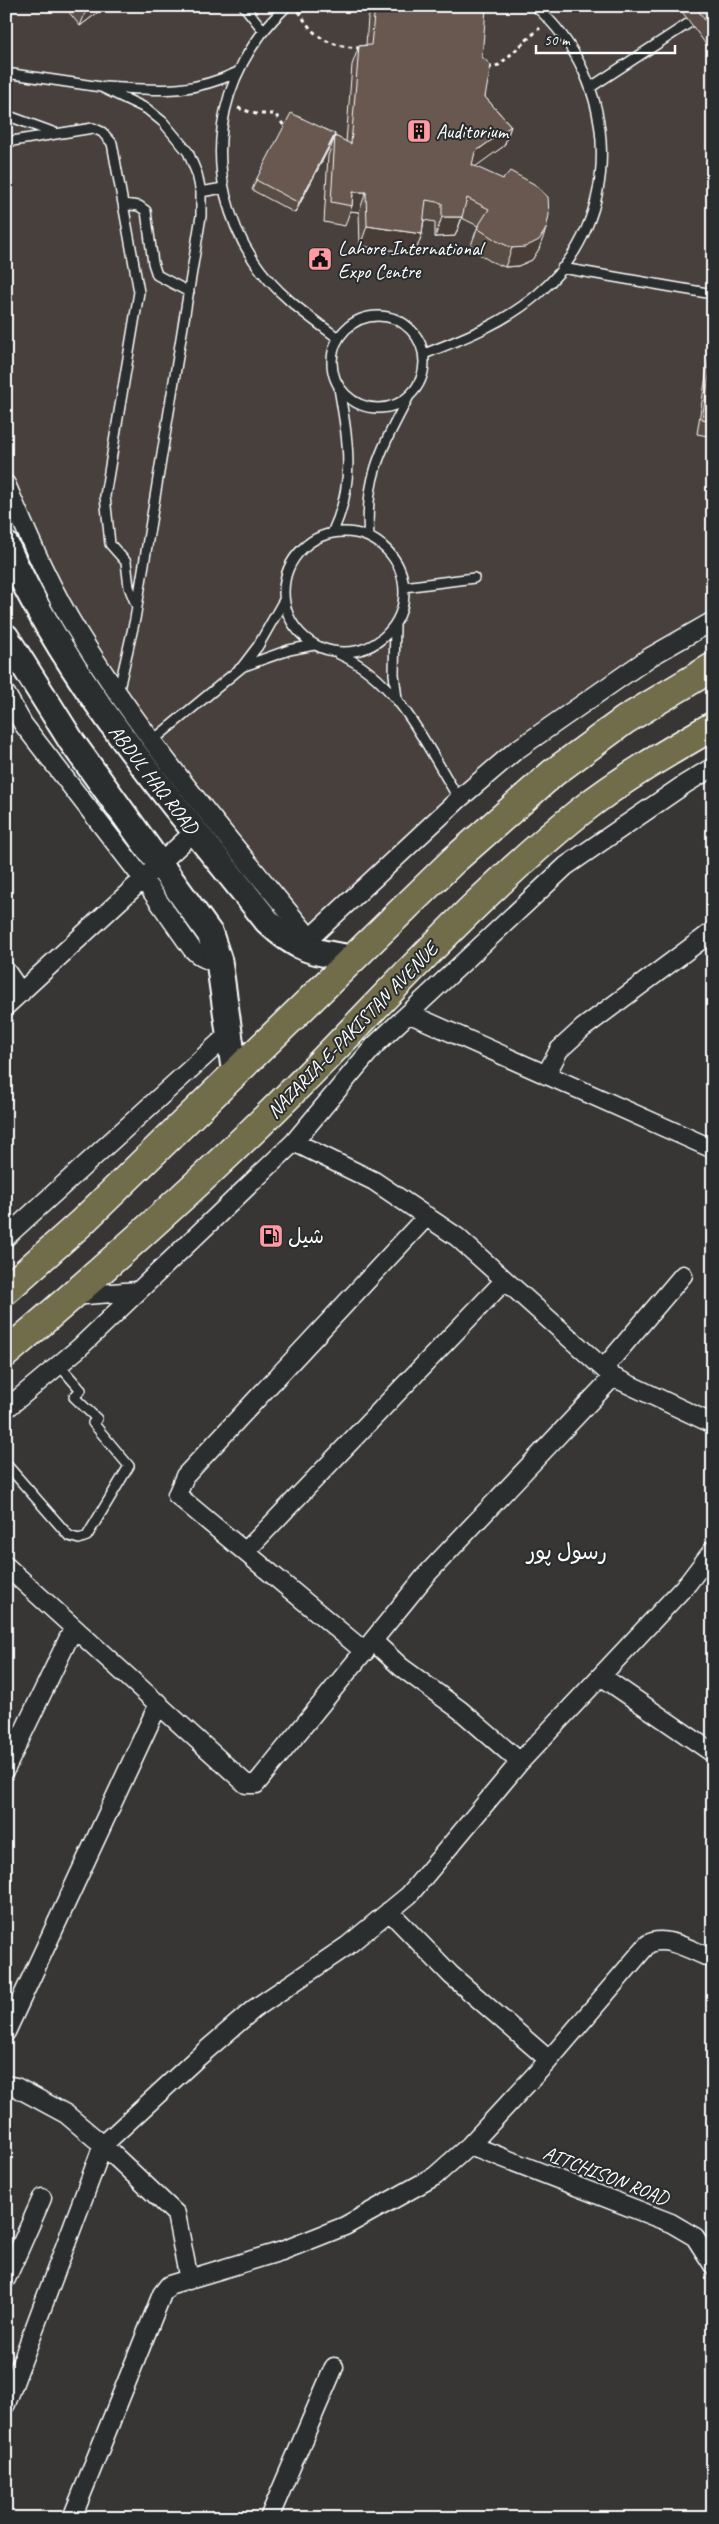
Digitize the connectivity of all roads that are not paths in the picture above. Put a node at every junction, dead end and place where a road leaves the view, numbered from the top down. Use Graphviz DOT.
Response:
graph roads {
  1 [pos="244,6"];
  2 [pos="287,6"];
  3 [pos="534,6"];
  4 [pos="689,23"];
  5 [pos="263,30"];
  6 [pos="238,72"];
  7 [pos="6,73"];
  8 [pos="101,87"];
  9 [pos="591,87"];
  10 [pos="6,115"];
  11 [pos="56,133"];
  12 [pos="6,142"];
  13 [pos="223,188"];
  14 [pos="201,192"];
  15 [pos="123,204"];
  16 [pos="562,268"];
  17 [pos="189,292"];
  18 [pos="713,294"];
  19 [pos="338,338"];
  20 [pos="424,354"];
  21 [pos="339,388"];
  22 [pos="409,397"];
  23 [pos="6,484"];
  24 [pos="332,533"];
  25 [pos="370,537"];
  26 [pos="6,545"];
  27 [pos="474,578"];
  28 [pos="404,587"];
  29 [pos="284,600"];
  30 [pos="137,607"];
  31 [pos="713,621"];
  32 [pos="395,624"];
  33 [pos="6,637"];
  34 [pos="314,645"];
  35 [pos="333,652"];
  36 [pos="713,667"];
  37 [pos="242,668"];
  38 [pos="6,694"];
  39 [pos="397,699"];
  40 [pos="109,703"];
  41 [pos="713,726"];
  42 [pos="143,748"];
  43 [pos="713,767"];
  44 [pos="459,799"];
  45 [pos="195,831"];
  46 [pos="151,872"];
  47 [pos="713,931"];
  48 [pos="307,943"];
  49 [pos="352,958"];
  50 [pos="6,971"];
  51 [pos="21,993"];
  52 [pos="6,1006"];
  53 [pos="410,1014"];
  54 [pos="230,1034"];
  55 [pos="336,1048"];
  56 [pos="354,1068"];
  57 [pos="235,1075"];
  58 [pos="546,1075"];
  59 [pos="294,1142"];
  60 [pos="713,1149"];
  61 [pos="427,1216"];
  62 [pos="6,1237"];
  63 [pos="683,1275"];
  64 [pos="505,1280"];
  65 [pos="6,1290"];
  66 [pos="138,1291"];
  67 [pos="72,1296"];
  68 [pos="6,1353"];
  69 [pos="59,1365"];
  70 [pos="609,1373"];
  71 [pos="6,1409"];
  72 [pos="713,1424"];
  73 [pos="6,1464"];
  74 [pos="713,1550"];
  75 [pos="245,1552"];
  76 [pos="6,1566"];
  77 [pos="73,1629"];
  78 [pos="369,1646"];
  79 [pos="601,1676"];
  80 [pos="159,1703"];
  81 [pos="713,1753"];
  82 [pos="520,1762"];
  83 [pos="6,1768"];
  84 [pos="389,1911"];
  85 [pos="713,1959"];
  86 [pos="6,2032"];
  87 [pos="548,2060"];
  88 [pos="6,2085"];
  89 [pos="103,2145"];
  90 [pos="470,2145"];
  91 [pos="42,2198"];
  92 [pos="713,2265"];
  93 [pos="6,2278"];
  94 [pos="189,2280"];
  95 [pos="334,2367"];
  96 [pos="10,2383"];
  97 [pos="6,2404"];
  98 [pos="72,2518"];
  99 [pos="269,2518"];
  1 -- 5 [label="lane"];
  2 -- 5 [label="lane"];
  3 -- 9 [label="lane"];
  4 -- 9 [label="lane"];
  5 -- 6 [label="lane"];
  6 -- 8 [label="lane"];
  6 -- 13 [label="lane"];
  7 -- 8 [label="lane"];
  8 -- 14 [label="lane"];
  9 -- 16 [label="lane"];
  10 -- 11 [label="lane"];
  11 -- 12 [label="lane"];
  11 -- 15 [label="lane"];
  13 -- 14 [label="lane"];
  13 -- 19 [label="lane"];
  14 -- 17 [label="lane"];
  15 -- 17 [label="lane"];
  15 -- 30 [label="lane"];
  16 -- 18 [label="lane"];
  16 -- 20 [label="lane"];
  17 -- 30 [label="lane"];
  19 -- 20 [label="lane"];
  19 -- 21 [label="lane"];
  20 -- 22 [label="lane"];
  21 -- 22 [label="lane"];
  21 -- 24 [label="lane"];
  22 -- 25 [label="lane"];
  23 -- 40 [label="street"];
  24 -- 25 [label="lane"];
  24 -- 29 [label="lane"];
  25 -- 28 [label="lane"];
  26 -- 40 [label="main road, ABDUL HAQ ROAD"];
  27 -- 28 [label="lane"];
  28 -- 32 [label="lane"];
  29 -- 34 [label="lane"];
  29 -- 37 [label="lane"];
  30 -- 40 [label="lane"];
  31 -- 44 [label="street"];
  32 -- 35 [label="lane"];
  32 -- 39 [label="lane"];
  33 -- 46 [label="main road"];
  34 -- 35 [label="lane"];
  34 -- 37 [label="lane"];
  35 -- 39 [label="lane"];
  36 -- 49 [label="main road"];
  37 -- 42 [label="lane"];
  38 -- 46 [label="street"];
  39 -- 44 [label="lane"];
  40 -- 42 [label="main road, ABDUL HAQ ROAD"];
  41 -- 55 [label="main road, NAZARIA-E-PAKISTAN AVENUE"];
  42 -- 45 [label="main road, ABDUL HAQ ROAD"];
  42 -- 48 [label="street"];
  43 -- 53 [label="street"];
  44 -- 48 [label="street"];
  45 -- 46 [label="street"];
  45 -- 48 [label="main road, ABDUL HAQ ROAD"];
  46 -- 51 [label="street"];
  46 -- 54 [label="main road"];
  47 -- 58 [label="street"];
  48 -- 49 [label="main road, ABDUL HAQ ROAD"];
  49 -- 57 [label="main road"];
  50 -- 51 [label="street"];
  51 -- 52 [label="street"];
  53 -- 56 [label="street"];
  53 -- 58 [label="street"];
  54 -- 57 [label="main road"];
  54 -- 62 [label="street"];
  55 -- 56 [label="street"];
  55 -- 67 [label="main road, NAZARIA-E-PAKISTAN AVENUE"];
  56 -- 59 [label="street"];
  57 -- 65 [label="main road"];
  58 -- 60 [label="street"];
  59 -- 61 [label="street"];
  59 -- 66 [label="street"];
  61 -- 64 [label="street"];
  61 -- 75 [label="street"];
  63 -- 70 [label="street"];
  64 -- 70 [label="street"];
  64 -- 75 [label="street"];
  66 -- 67 [label="street"];
  66 -- 69 [label="street"];
  67 -- 68 [label="main road, NAZARIA-E-PAKISTAN AVENUE"];
  69 -- 71 [label="street"];
  69 -- 73 [label="lane"];
  70 -- 72 [label="street"];
  70 -- 78 [label="street"];
  74 -- 79 [label="street"];
  75 -- 78 [label="street"];
  76 -- 77 [label="street"];
  77 -- 80 [label="street"];
  77 -- 83 [label="street"];
  78 -- 80 [label="street"];
  78 -- 82 [label="street"];
  79 -- 81 [label="street"];
  79 -- 82 [label="street"];
  80 -- 86 [label="street"];
  82 -- 84 [label="street"];
  84 -- 87 [label="street"];
  84 -- 89 [label="street"];
  85 -- 87 [label="street"];
  87 -- 90 [label="street"];
  88 -- 89 [label="street"];
  89 -- 94 [label="street"];
  89 -- 96 [label="street"];
  90 -- 92 [label="street, AITCHISON ROAD"];
  90 -- 94 [label="street"];
  91 -- 93 [label="street"];
  94 -- 98 [label="street"];
  95 -- 99 [label="street"];
  96 -- 97 [label="street"];
}
